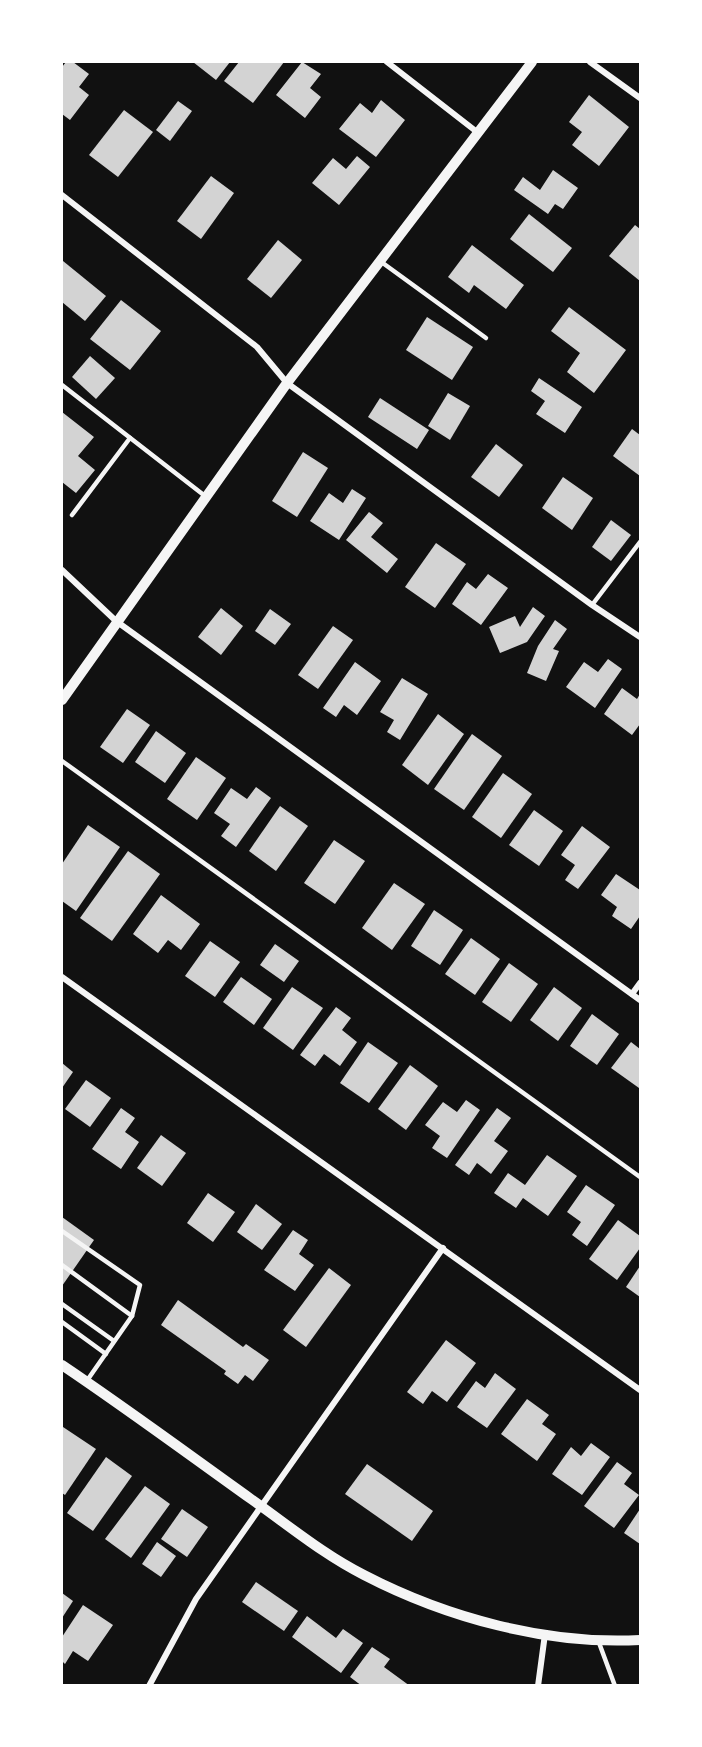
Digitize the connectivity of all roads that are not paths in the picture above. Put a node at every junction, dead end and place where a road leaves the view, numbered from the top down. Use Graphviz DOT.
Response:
graph roads {
  1 [pos="387,62"];
  2 [pos="532,62"];
  3 [pos="590,62"];
  4 [pos="640,98"];
  5 [pos="477,132"];
  6 [pos="62,195"];
  7 [pos="380,261"];
  8 [pos="486,338"];
  9 [pos="286,383"];
  10 [pos="62,385"];
  11 [pos="130,438"];
  12 [pos="206,496"];
  13 [pos="72,515"];
  14 [pos="640,542"];
  15 [pos="62,570"];
  16 [pos="592,605"];
  17 [pos="116,621"];
  18 [pos="640,637"];
  19 [pos="62,700"];
  20 [pos="62,761"];
  21 [pos="62,978"];
  22 [pos="640,983"];
  23 [pos="632,994"];
  24 [pos="640,1000"];
  25 [pos="640,1177"];
  26 [pos="62,1231"];
  27 [pos="443,1248"];
  28 [pos="62,1265"];
  29 [pos="62,1304"];
  30 [pos="132,1316"];
  31 [pos="62,1322"];
  32 [pos="114,1341"];
  33 [pos="106,1354"];
  34 [pos="62,1365"];
  35 [pos="86,1382"];
  36 [pos="640,1390"];
  37 [pos="262,1507"];
  38 [pos="545,1633"];
  39 [pos="597,1639"];
  40 [pos="640,1640"];
  41 [pos="149,1686"];
  42 [pos="538,1686"];
  43 [pos="615,1686"];
  1 -- 5 [label="street"];
  2 -- 5 [label="street"];
  3 -- 4 [label="street"];
  5 -- 7 [label="street"];
  6 -- 9 [label="street"];
  7 -- 8 [label="lane"];
  7 -- 9 [label="street"];
  9 -- 12 [label="street"];
  9 -- 16 [label="street"];
  10 -- 11 [label="lane"];
  11 -- 12 [label="lane"];
  11 -- 13 [label="lane"];
  12 -- 17 [label="street"];
  14 -- 16 [label="lane"];
  15 -- 17 [label="street"];
  16 -- 18 [label="street"];
  17 -- 19 [label="street"];
  17 -- 23 [label="street"];
  20 -- 25 [label="lane"];
  21 -- 27 [label="street"];
  22 -- 23 [label="street"];
  23 -- 24 [label="street"];
  26 -- 30 [label="lane"];
  27 -- 36 [label="street"];
  27 -- 37 [label="street"];
  28 -- 30 [label="lane"];
  29 -- 32 [label="lane"];
  30 -- 32 [label="lane"];
  31 -- 33 [label="lane"];
  32 -- 33 [label="lane"];
  33 -- 35 [label="lane"];
  34 -- 35 [label="street"];
  35 -- 37 [label="street"];
  37 -- 38 [label="street"];
  37 -- 41 [label="street"];
  38 -- 39 [label="street"];
  38 -- 42 [label="street"];
  39 -- 40 [label="street"];
  39 -- 43 [label="lane"];
}
